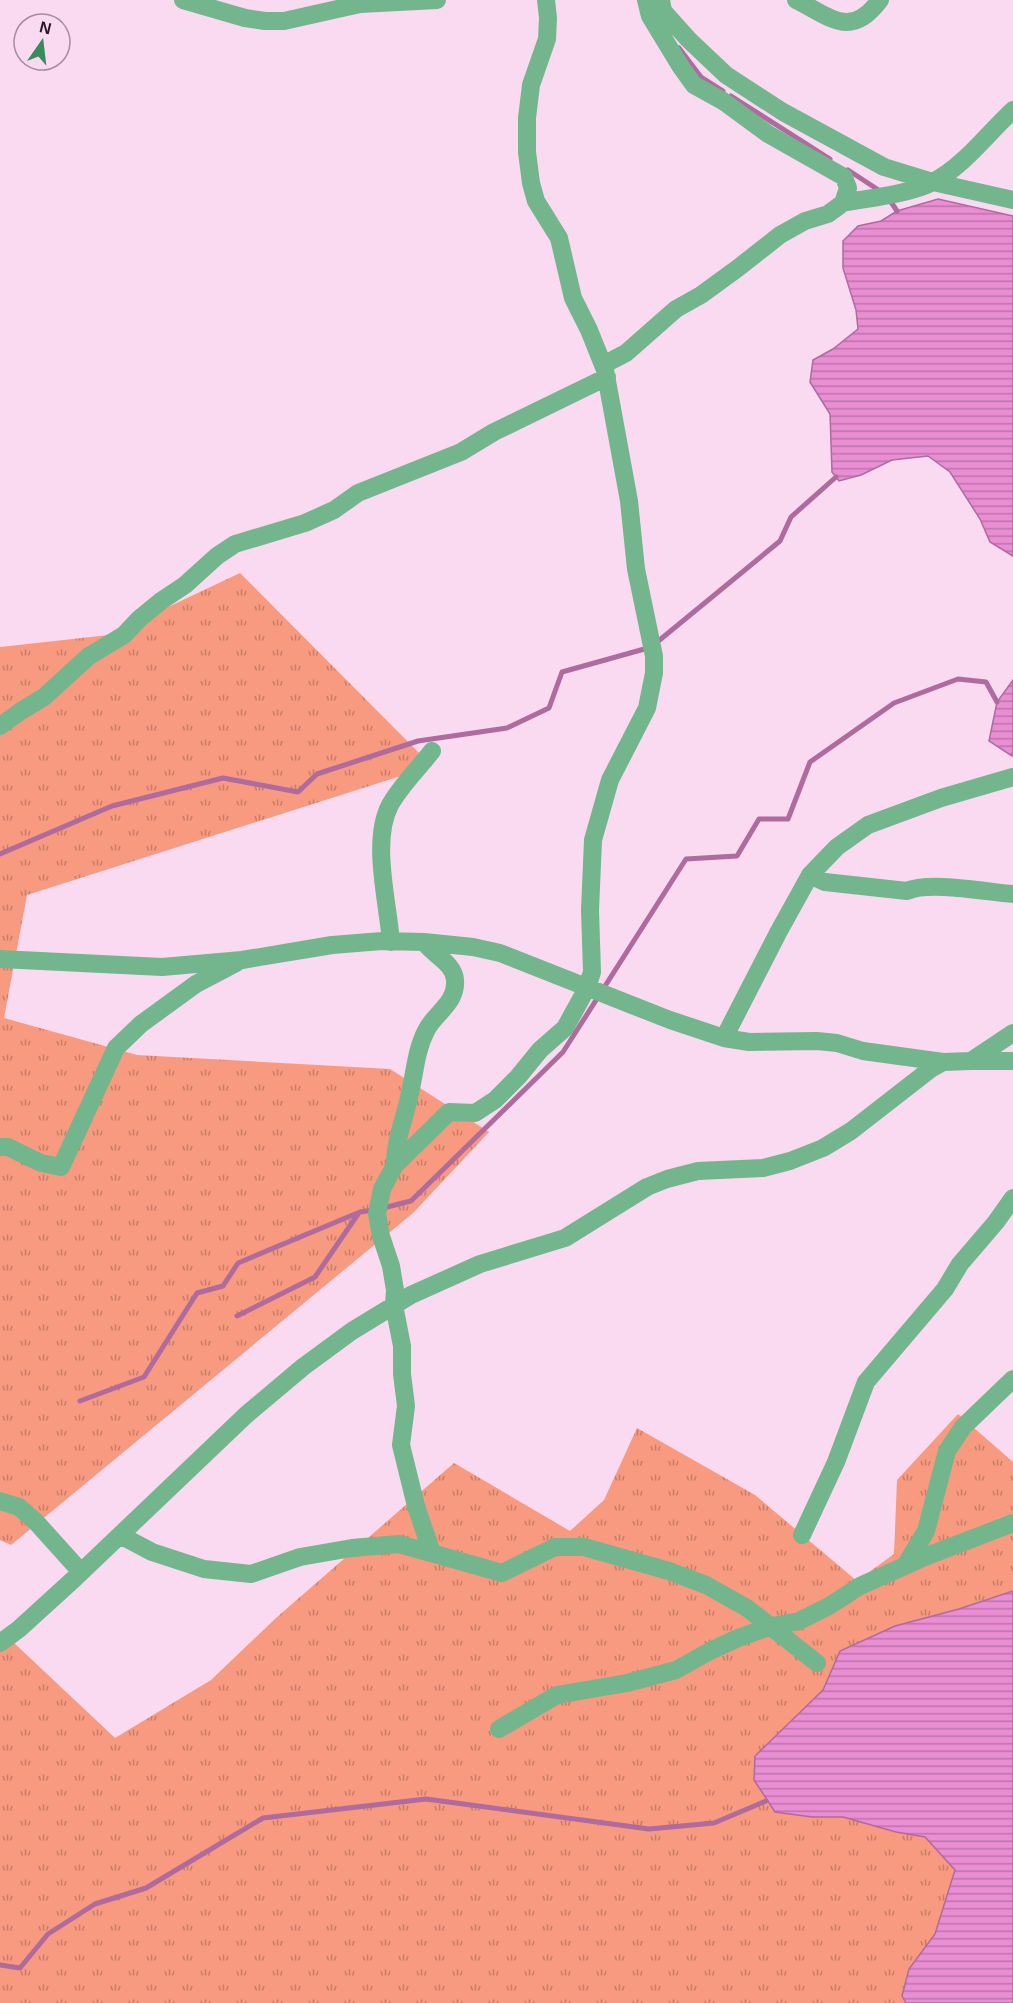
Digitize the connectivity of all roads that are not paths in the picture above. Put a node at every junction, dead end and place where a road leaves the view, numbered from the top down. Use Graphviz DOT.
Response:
graph roads {
  1 [pos="183,0"];
  2 [pos="436,0"];
  3 [pos="546,0"];
  4 [pos="646,0"];
  5 [pos="661,0"];
  6 [pos="796,0"];
  7 [pos="880,0"];
  8 [pos="202,3"];
  9 [pos="1013,110"];
  10 [pos="933,182"];
  11 [pos="1013,200"];
  12 [pos="843,203"];
  13 [pos="605,371"];
  14 [pos="0,726"];
  15 [pos="432,751"];
  16 [pos="1013,777"];
  17 [pos="810,875"];
  18 [pos="1013,894"];
  19 [pos="391,942"];
  20 [pos="424,942"];
  21 [pos="0,959"];
  22 [pos="242,960"];
  23 [pos="587,988"];
  24 [pos="1013,1033"];
  25 [pos="724,1038"];
  26 [pos="971,1061"];
  27 [pos="1013,1061"];
  28 [pos="943,1062"];
  29 [pos="0,1147"];
  30 [pos="395,1166"];
  31 [pos="1013,1198"];
  32 [pos="394,1305"];
  33 [pos="1013,1379"];
  34 [pos="0,1501"];
  35 [pos="1013,1523"];
  36 [pos="120,1534"];
  37 [pos="802,1535"];
  38 [pos="432,1552"];
  39 [pos="905,1566"];
  40 [pos="81,1572"];
  41 [pos="772,1626"];
  42 [pos="0,1643"];
  43 [pos="817,1662"];
  44 [pos="499,1729"];
  1 -- 8 [label="street"];
  2 -- 8 [label="street"];
  3 -- 13 [label="street"];
  4 -- 12 [label="street"];
  5 -- 10 [label="street"];
  6 -- 7 [label="street"];
  9 -- 10 [label="street"];
  10 -- 11 [label="street"];
  10 -- 12 [label="street"];
  12 -- 13 [label="street"];
  13 -- 14 [label="street"];
  13 -- 23 [label="street"];
  15 -- 19 [label="street"];
  16 -- 17 [label="street"];
  17 -- 18 [label="street"];
  17 -- 25 [label="street"];
  19 -- 20 [label="street"];
  19 -- 22 [label="street"];
  20 -- 23 [label="street"];
  20 -- 30 [label="street"];
  21 -- 22 [label="street"];
  22 -- 29 [label="street"];
  23 -- 25 [label="street"];
  23 -- 30 [label="street"];
  24 -- 26 [label="street"];
  25 -- 28 [label="street"];
  26 -- 27 [label="street"];
  26 -- 28 [label="street"];
  28 -- 32 [label="street"];
  30 -- 32 [label="street"];
  31 -- 37 [label="street"];
  32 -- 36 [label="street"];
  32 -- 38 [label="street"];
  33 -- 39 [label="street"];
  34 -- 40 [label="street"];
  35 -- 39 [label="street"];
  36 -- 38 [label="street"];
  36 -- 40 [label="street"];
  38 -- 41 [label="street"];
  39 -- 41 [label="street"];
  40 -- 42 [label="street"];
  41 -- 43 [label="street"];
  41 -- 44 [label="street"];
}
